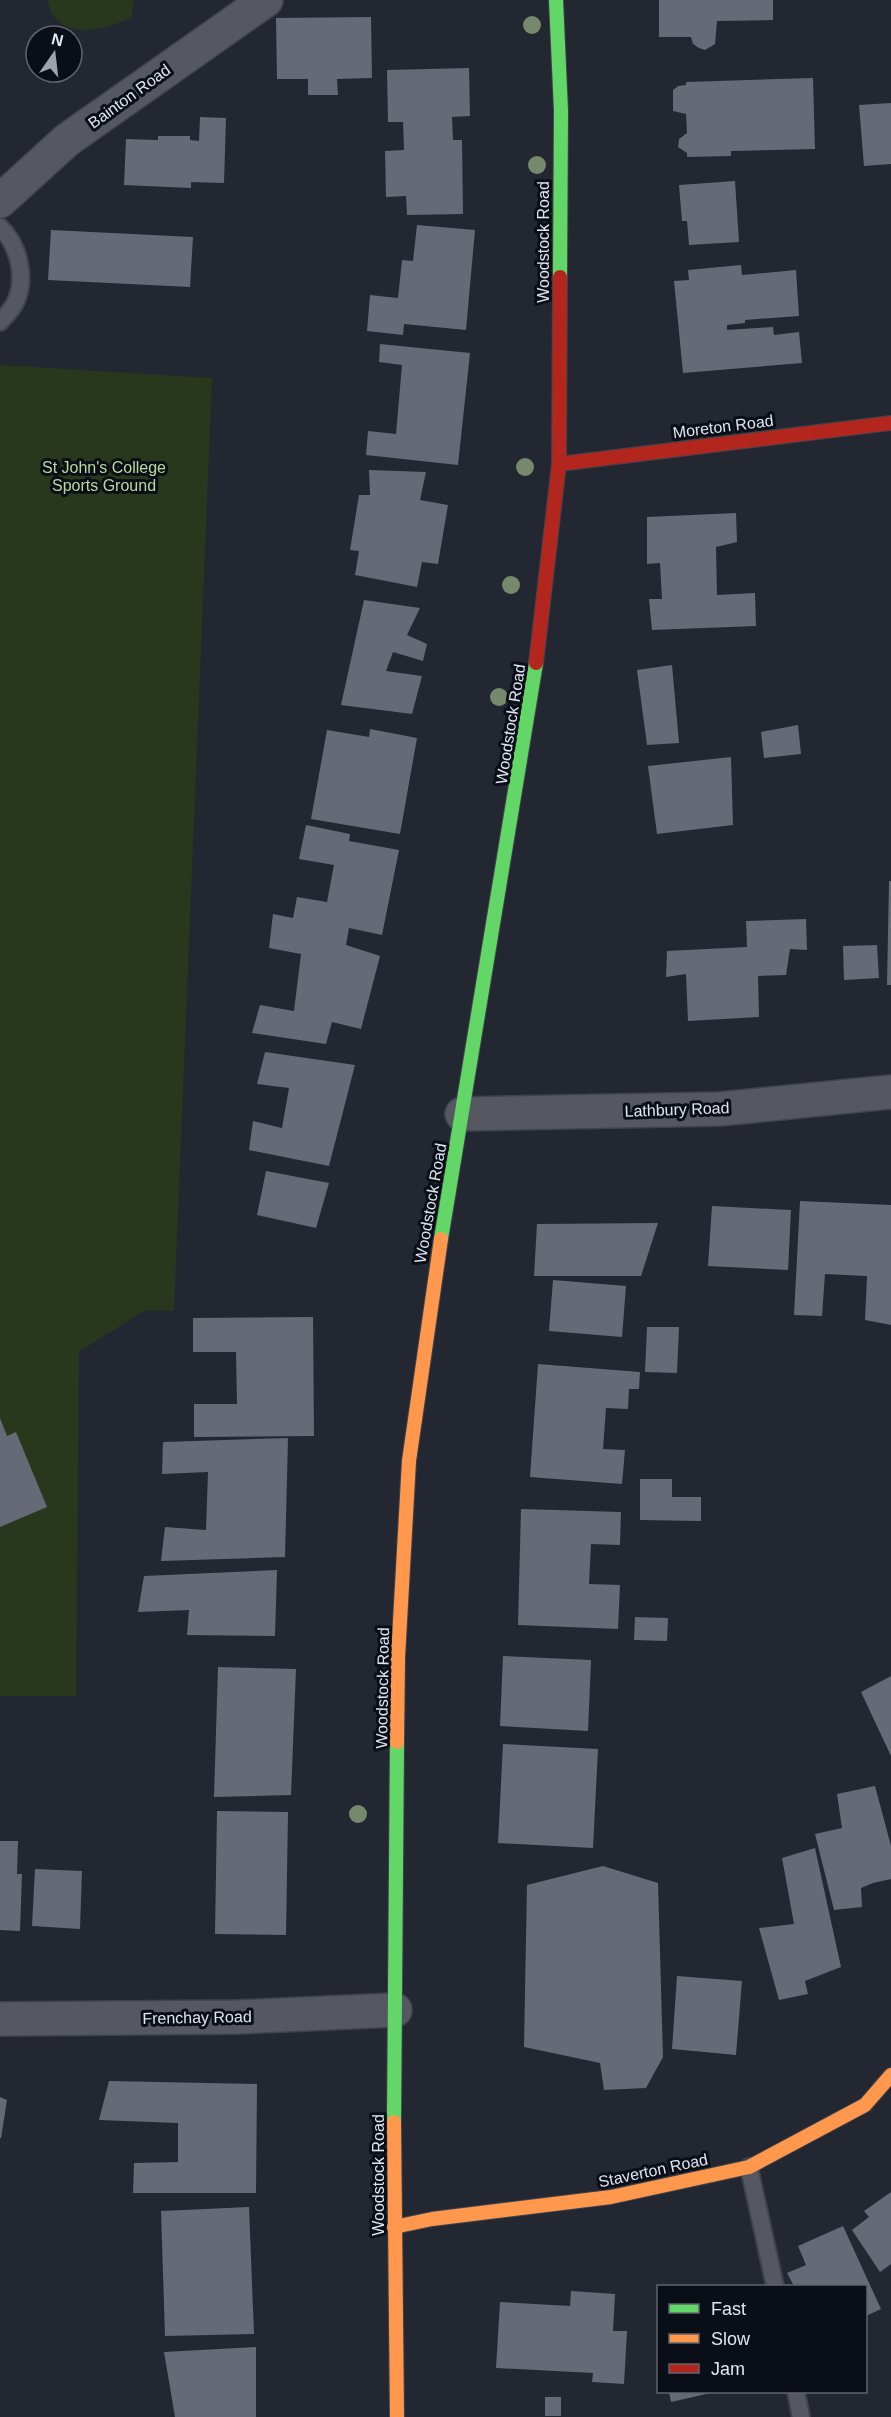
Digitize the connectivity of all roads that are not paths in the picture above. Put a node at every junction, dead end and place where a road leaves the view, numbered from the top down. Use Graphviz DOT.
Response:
graph roads {
  1 [pos="266,0"];
  2 [pos="556,0"];
  3 [pos="0,201"];
  4 [pos="0,227"];
  5 [pos="0,322"];
  6 [pos="891,423"];
  7 [pos="559,464"];
  8 [pos="891,1092"];
  9 [pos="462,1114"];
  10 [pos="395,2010"];
  11 [pos="0,2019"];
  12 [pos="891,2075"];
  13 [pos="749,2167"];
  14 [pos="394,2227"];
  15 [pos="775,2285"];
  16 [pos="796,2393"];
  17 [pos="398,2417"];
  18 [pos="801,2417"];
  1 -- 3 [label="street, Bainton Road"];
  2 -- 7 [label="main road, Woodstock Road"];
  4 -- 5 [label="lane"];
  6 -- 7 [label="main road, Moreton Road"];
  7 -- 9 [label="main road, Woodstock Road"];
  8 -- 9 [label="street, Lathbury Road"];
  9 -- 10 [label="main road, Woodstock Road"];
  10 -- 11 [label="street, Frenchay Road"];
  10 -- 14 [label="main road, Woodstock Road"];
  12 -- 13 [label="main road, Staverton Road"];
  13 -- 14 [label="main road, Staverton Road"];
  13 -- 15 [label="lane"];
  14 -- 17 [label="main road, Woodstock Road"];
  16 -- 18 [label="lane"];
}
